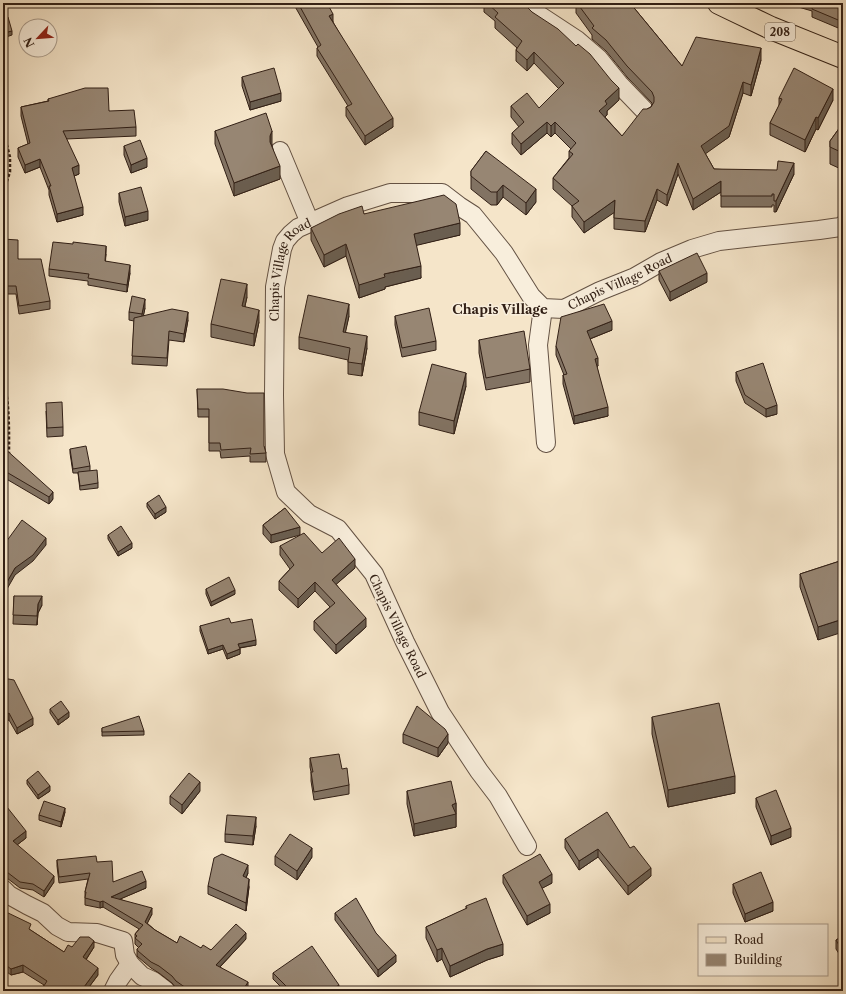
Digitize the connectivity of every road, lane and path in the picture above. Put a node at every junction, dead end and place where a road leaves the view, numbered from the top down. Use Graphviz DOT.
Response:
graph roads {
  1 [pos="526,3"];
  2 [pos="719,3"];
  3 [pos="843,57"];
  4 [pos="644,110"];
  5 [pos="3,130"];
  6 [pos="280,151"];
  7 [pos="3,193"];
  8 [pos="310,223"];
  9 [pos="843,226"];
  10 [pos="542,308"];
  11 [pos="3,382"];
  12 [pos="546,443"];
  13 [pos="8,459"];
  14 [pos="527,846"];
  15 [pos="3,889"];
  16 [pos="130,964"];
  17 [pos="113,991"];
  18 [pos="166,991"];
  1 -- 4 [label="street"];
  2 -- 3 [label="main road, 208"];
  5 -- 7 [label="path"];
  6 -- 8 [label="street"];
  8 -- 10 [label="street, Chapis Village Road"];
  8 -- 14 [label="street, Chapis Village Road"];
  9 -- 10 [label="street, Chapis Village Road"];
  10 -- 12 [label="street"];
  11 -- 13 [label="path"];
  15 -- 16 [label="street"];
  16 -- 17 [label="street"];
  16 -- 18 [label="street"];
}
